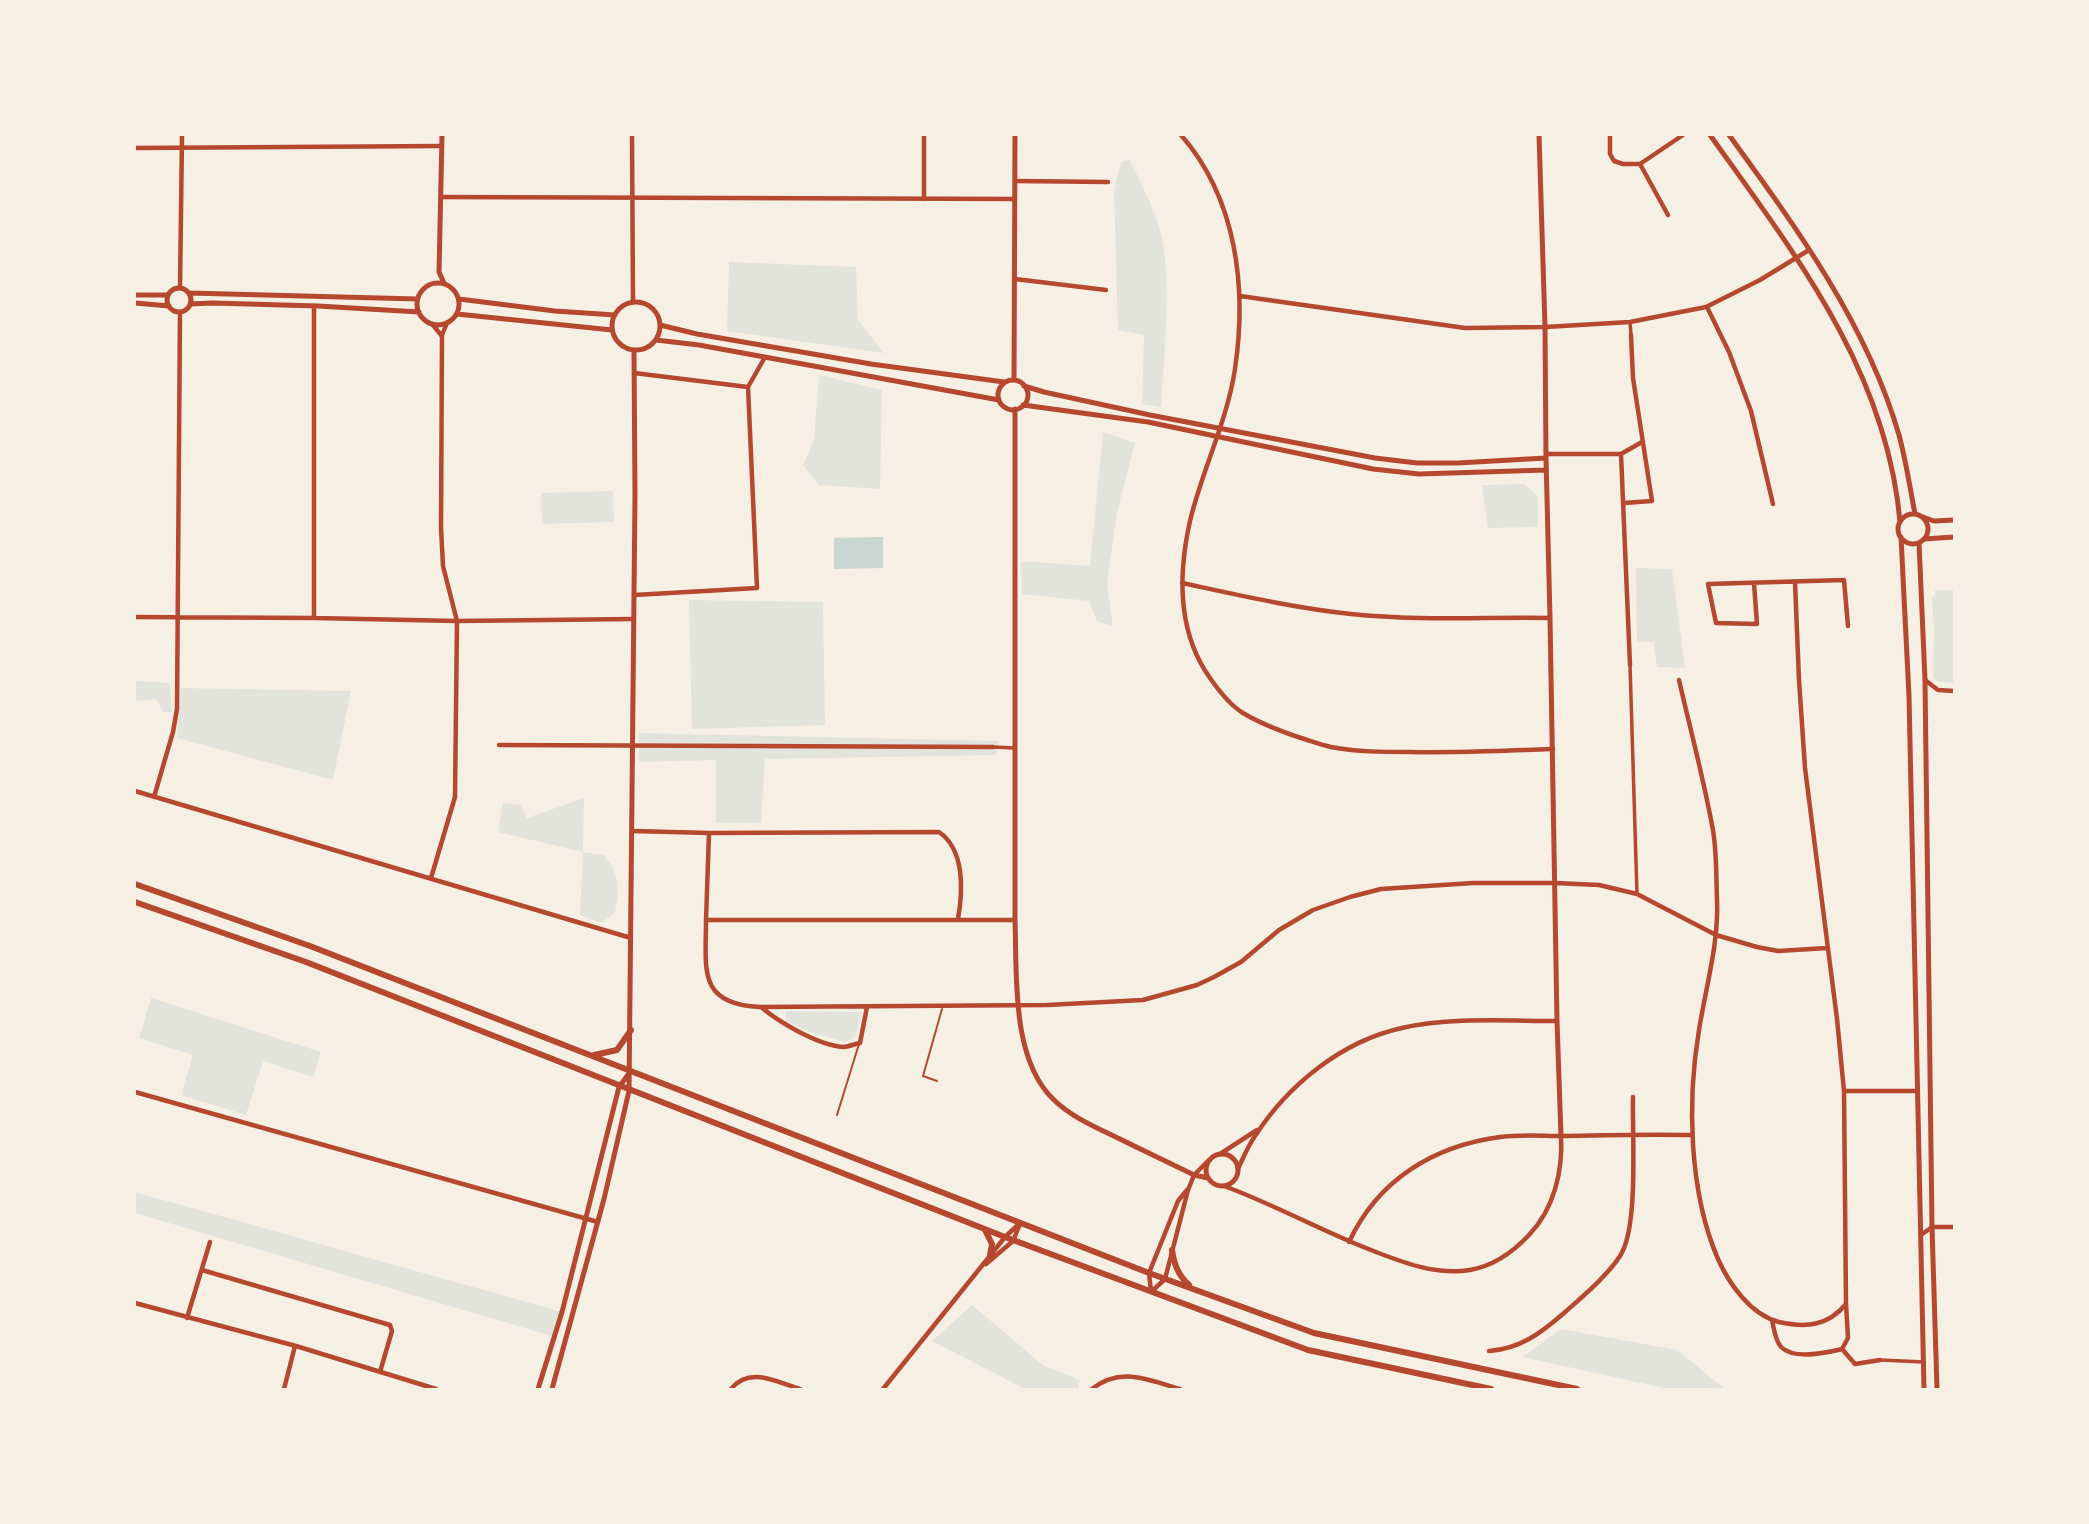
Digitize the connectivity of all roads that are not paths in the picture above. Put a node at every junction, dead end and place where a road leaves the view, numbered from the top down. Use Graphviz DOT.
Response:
graph roads {
  1 [pos="182,135"];
  2 [pos="442,135"];
  3 [pos="632,135"];
  4 [pos="924,135"];
  5 [pos="1015,135"];
  6 [pos="1181,135"];
  7 [pos="1539,135"];
  8 [pos="1610,135"];
  9 [pos="1683,135"];
  10 [pos="1710,135"];
  11 [pos="1729,135"];
  12 [pos="442,146"];
  13 [pos="135,148"];
  14 [pos="182,148"];
  15 [pos="1640,164"];
  16 [pos="1015,181"];
  17 [pos="1108,182"];
  18 [pos="442,197"];
  19 [pos="632,198"];
  20 [pos="924,199"];
  21 [pos="1015,199"];
  22 [pos="1668,215"];
  23 [pos="1810,250"];
  24 [pos="1798,257"];
  25 [pos="439,272"];
  26 [pos="1015,279"];
  27 [pos="434,283"];
  28 [pos="444,284"];
  29 [pos="180,288"];
  30 [pos="1106,290"];
  31 [pos="189,293"];
  32 [pos="135,295"];
  33 [pos="168,295"];
  34 [pos="1240,296"];
  35 [pos="417,299"];
  36 [pos="459,299"];
  37 [pos="634,302"];
  38 [pos="135,303"];
  39 [pos="190,304"];
  40 [pos="169,306"];
  41 [pos="314,306"];
  42 [pos="1706,307"];
  43 [pos="180,312"];
  44 [pos="419,312"];
  45 [pos="457,314"];
  46 [pos="615,315"];
  47 [pos="1630,322"];
  48 [pos="447,323"];
  49 [pos="433,324"];
  50 [pos="660,325"];
  51 [pos="1545,327"];
  52 [pos="612,330"];
  53 [pos="442,335"];
  54 [pos="1631,335"];
  55 [pos="656,341"];
  56 [pos="634,351"];
  57 [pos="765,357"];
  58 [pos="634,373"];
  59 [pos="1014,380"];
  60 [pos="1004,382"];
  61 [pos="1024,386"];
  62 [pos="748,387"];
  63 [pos="999,400"];
  64 [pos="1023,405"];
  65 [pos="1015,409"];
  66 [pos="1220,428"];
  67 [pos="1217,436"];
  68 [pos="1642,442"];
  69 [pos="1622,454"];
  70 [pos="1545,456"];
  71 [pos="1546,470"];
  72 [pos="1624,503"];
  73 [pos="1773,505"];
  74 [pos="1918,515"];
  75 [pos="1954,520"];
  76 [pos="1900,522"];
  77 [pos="1901,537"];
  78 [pos="1954,537"];
  79 [pos="1922,541"];
  80 [pos="1795,582"];
  81 [pos="1182,583"];
  82 [pos="1754,583"];
  83 [pos="635,594"];
  84 [pos="135,617"];
  85 [pos="179,618"];
  86 [pos="314,618"];
  87 [pos="1550,618"];
  88 [pos="634,619"];
  89 [pos="457,621"];
  90 [pos="1848,625"];
  91 [pos="1630,665"];
  92 [pos="1679,680"];
  93 [pos="1925,680"];
  94 [pos="1954,691"];
  95 [pos="499,746"];
  96 [pos="633,746"];
  97 [pos="993,747"];
  98 [pos="1015,748"];
  99 [pos="1553,749"];
  100 [pos="135,791"];
  101 [pos="154,797"];
  102 [pos="633,831"];
  103 [pos="709,833"];
  104 [pos="430,878"];
  105 [pos="1555,883"];
  106 [pos="135,884"];
  107 [pos="1637,894"];
  108 [pos="135,902"];
  109 [pos="706,919"];
  110 [pos="958,919"];
  111 [pos="1015,920"];
  112 [pos="1716,935"];
  113 [pos="631,938"];
  114 [pos="1827,948"];
  115 [pos="943,1004"];
  116 [pos="1018,1004"];
  117 [pos="760,1006"];
  118 [pos="867,1007"];
  119 [pos="1557,1021"];
  120 [pos="631,1030"];
  121 [pos="860,1043"];
  122 [pos="591,1055"];
  123 [pos="630,1072"];
  124 [pos="937,1082"];
  125 [pos="619,1087"];
  126 [pos="629,1091"];
  127 [pos="1844,1091"];
  128 [pos="1917,1091"];
  129 [pos="135,1092"];
  130 [pos="1633,1097"];
  131 [pos="837,1115"];
  132 [pos="1261,1127"];
  133 [pos="1632,1134"];
  134 [pos="1692,1135"];
  135 [pos="1561,1136"];
  136 [pos="1220,1154"];
  137 [pos="1208,1161"];
  138 [pos="1238,1169"];
  139 [pos="1194,1175"];
  140 [pos="1208,1178"];
  141 [pos="1224,1186"];
  142 [pos="1188,1189"];
  143 [pos="1920,1219"];
  144 [pos="586,1220"];
  145 [pos="598,1222"];
  146 [pos="1020,1223"];
  147 [pos="1932,1227"];
  148 [pos="1954,1227"];
  149 [pos="984,1228"];
  150 [pos="1921,1235"];
  151 [pos="1004,1237"];
  152 [pos="1013,1241"];
  153 [pos="210,1242"];
  154 [pos="1349,1242"];
  155 [pos="1172,1250"];
  156 [pos="990,1255"];
  157 [pos="982,1267"];
  158 [pos="202,1270"];
  159 [pos="1149,1273"];
  160 [pos="1165,1279"];
  161 [pos="1193,1289"];
  162 [pos="1151,1292"];
  163 [pos="135,1303"];
  164 [pos="1846,1304"];
  165 [pos="187,1318"];
  166 [pos="1772,1320"];
  167 [pos="296,1346"];
  168 [pos="1842,1349"];
  169 [pos="1489,1351"];
  170 [pos="1880,1360"];
  171 [pos="1924,1362"];
  172 [pos="380,1372"];
  173 [pos="284,1389"];
  174 [pos="436,1389"];
  175 [pos="538,1389"];
  176 [pos="552,1389"];
  177 [pos="731,1389"];
  178 [pos="800,1389"];
  179 [pos="883,1389"];
  180 [pos="1092,1389"];
  181 [pos="1180,1389"];
  182 [pos="1492,1389"];
  183 [pos="1577,1389"];
  184 [pos="1924,1389"];
  185 [pos="1937,1389"];
  1 -- 14 [label="street"];
  2 -- 12 [label="street"];
  3 -- 19 [label="street"];
  4 -- 20 [label="street"];
  5 -- 16 [label="street"];
  6 -- 34 [label="street"];
  7 -- 51 [label="street"];
  8 -- 15 [label="street"];
  9 -- 15 [label="street"];
  10 -- 24 [label="street"];
  11 -- 23 [label="street"];
  12 -- 14 [label="street"];
  12 -- 18 [label="street"];
  13 -- 14 [label="street"];
  14 -- 29 [label="street"];
  15 -- 22 [label="street"];
  16 -- 17 [label="street"];
  16 -- 21 [label="street"];
  18 -- 19 [label="street"];
  18 -- 25 [label="street"];
  19 -- 20 [label="street"];
  19 -- 37 [label="street"];
  20 -- 21 [label="street"];
  21 -- 26 [label="street"];
  23 -- 24 [label="street"];
  23 -- 74 [label="street"];
  24 -- 42 [label="street"];
  24 -- 76 [label="street"];
  25 -- 27 [label="street"];
  25 -- 28 [label="street"];
  26 -- 30 [label="street"];
  26 -- 59 [label="street"];
  27 -- 28 [label="street"];
  27 -- 35 [label="street"];
  28 -- 36 [label="street"];
  29 -- 31 [label="street"];
  29 -- 33 [label="street"];
  31 -- 35 [label="street"];
  31 -- 39 [label="street"];
  32 -- 33 [label="street"];
  33 -- 40 [label="street"];
  34 -- 51 [label="street"];
  34 -- 66 [label="street"];
  35 -- 44 [label="street"];
  36 -- 45 [label="street"];
  36 -- 46 [label="street"];
  37 -- 46 [label="street"];
  37 -- 50 [label="street"];
  38 -- 40 [label="street"];
  39 -- 41 [label="street"];
  39 -- 43 [label="street"];
  40 -- 43 [label="street"];
  41 -- 44 [label="street"];
  41 -- 86 [label="street"];
  42 -- 47 [label="street"];
  42 -- 73 [label="street"];
  43 -- 85 [label="street"];
  44 -- 49 [label="street"];
  45 -- 48 [label="street"];
  45 -- 52 [label="street"];
  46 -- 52 [label="street"];
  47 -- 51 [label="street"];
  47 -- 54 [label="street"];
  48 -- 49 [label="street"];
  48 -- 53 [label="street"];
  49 -- 53 [label="street"];
  50 -- 55 [label="street"];
  50 -- 60 [label="street"];
  51 -- 70 [label="street"];
  52 -- 56 [label="street"];
  53 -- 89 [label="street"];
  54 -- 68 [label="street"];
  55 -- 56 [label="street"];
  55 -- 57 [label="street"];
  56 -- 58 [label="street"];
  57 -- 62 [label="street"];
  57 -- 63 [label="street"];
  58 -- 62 [label="street"];
  58 -- 83 [label="street"];
  59 -- 60 [label="street"];
  59 -- 61 [label="street"];
  60 -- 63 [label="street"];
  61 -- 64 [label="street"];
  61 -- 66 [label="street"];
  62 -- 83 [label="street"];
  63 -- 65 [label="street"];
  64 -- 65 [label="street"];
  64 -- 67 [label="street"];
  65 -- 98 [label="street"];
  66 -- 67 [label="street"];
  66 -- 70 [label="street"];
  67 -- 71 [label="street"];
  67 -- 81 [label="street"];
  68 -- 69 [label="street"];
  68 -- 72 [label="street"];
  69 -- 70 [label="street"];
  69 -- 72 [label="street"];
  70 -- 71 [label="street"];
  71 -- 87 [label="street"];
  72 -- 91 [label="street"];
  74 -- 75 [label="street"];
  74 -- 76 [label="street"];
  74 -- 79 [label="street"];
  76 -- 77 [label="street"];
  77 -- 79 [label="street"];
  77 -- 128 [label="street"];
  78 -- 79 [label="street"];
  79 -- 93 [label="street"];
  80 -- 82 [label="street"];
  80 -- 90 [label="street"];
  80 -- 114 [label="street"];
  81 -- 87 [label="street"];
  81 -- 99 [label="street"];
  82 -- 82 [label="street"];
  83 -- 88 [label="street"];
  84 -- 85 [label="street"];
  85 -- 86 [label="street"];
  85 -- 101 [label="street"];
  86 -- 89 [label="street"];
  87 -- 99 [label="street"];
  88 -- 89 [label="street"];
  88 -- 96 [label="street"];
  89 -- 104 [label="street"];
  91 -- 107 [label="street"];
  92 -- 112 [label="street"];
  93 -- 94 [label="street"];
  93 -- 147 [label="street"];
  95 -- 96 [label="street"];
  96 -- 97 [label="street"];
  96 -- 102 [label="street"];
  97 -- 98 [label="street"];
  98 -- 111 [label="street"];
  99 -- 105 [label="street"];
  100 -- 101 [label="street"];
  101 -- 104 [label="street"];
  102 -- 103 [label="street"];
  102 -- 113 [label="street"];
  103 -- 109 [label="street"];
  103 -- 110 [label="street"];
  104 -- 113 [label="street"];
  105 -- 107 [label="street"];
  105 -- 116 [label="street"];
  105 -- 119 [label="street"];
  106 -- 122 [label="main road"];
  107 -- 112 [label="street"];
  108 -- 125 [label="main road"];
  109 -- 110 [label="street"];
  109 -- 117 [label="street"];
  110 -- 111 [label="street"];
  111 -- 116 [label="street"];
  112 -- 114 [label="street"];
  112 -- 134 [label="street"];
  113 -- 120 [label="street"];
  114 -- 127 [label="street"];
  115 -- 116 [label="street"];
  115 -- 118 [label="street"];
  115 -- 124 [label="lane"];
  116 -- 139 [label="street"];
  117 -- 118 [label="street"];
  117 -- 121 [label="street"];
  118 -- 121 [label="street"];
  119 -- 132 [label="street"];
  119 -- 135 [label="street"];
  120 -- 122 [label="main road"];
  120 -- 123 [label="street"];
  121 -- 131 [label="lane"];
  122 -- 123 [label="main road"];
  123 -- 125 [label="street"];
  123 -- 126 [label="street"];
  123 -- 146 [label="main road"];
  125 -- 126 [label="main road"];
  125 -- 144 [label="street"];
  126 -- 145 [label="street"];
  126 -- 149 [label="main road"];
  127 -- 128 [label="street"];
  127 -- 164 [label="street"];
  128 -- 143 [label="street"];
  129 -- 144 [label="street"];
  130 -- 133 [label="street"];
  132 -- 136 [label="street"];
  132 -- 138 [label="street"];
  133 -- 134 [label="street"];
  133 -- 135 [label="street"];
  133 -- 169 [label="street"];
  134 -- 166 [label="street"];
  135 -- 154 [label="street"];
  135 -- 154 [label="street"];
  136 -- 137 [label="street"];
  136 -- 138 [label="street"];
  137 -- 139 [label="street"];
  137 -- 140 [label="street"];
  138 -- 141 [label="street"];
  139 -- 140 [label="street"];
  139 -- 142 [label="street"];
  140 -- 141 [label="street"];
  141 -- 154 [label="street"];
  142 -- 155 [label="street"];
  142 -- 159 [label="street"];
  143 -- 147 [label="street"];
  143 -- 150 [label="street"];
  144 -- 145 [label="street"];
  144 -- 175 [label="street"];
  145 -- 176 [label="street"];
  146 -- 151 [label="street"];
  146 -- 152 [label="street"];
  146 -- 159 [label="main road"];
  147 -- 148 [label="street"];
  147 -- 150 [label="street"];
  147 -- 185 [label="street"];
  149 -- 151 [label="main road"];
  149 -- 156 [label="main road"];
  150 -- 171 [label="street"];
  151 -- 152 [label="main road"];
  151 -- 156 [label="street"];
  152 -- 157 [label="street"];
  152 -- 162 [label="main road"];
  153 -- 158 [label="street"];
  155 -- 160 [label="street"];
  155 -- 161 [label="main road"];
  156 -- 157 [label="street"];
  157 -- 179 [label="street"];
  158 -- 165 [label="street"];
  158 -- 172 [label="street"];
  159 -- 160 [label="main road"];
  159 -- 162 [label="street"];
  160 -- 161 [label="main road"];
  160 -- 162 [label="street"];
  161 -- 183 [label="main road"];
  162 -- 182 [label="main road"];
  163 -- 165 [label="street"];
  164 -- 166 [label="street"];
  164 -- 168 [label="street"];
  165 -- 167 [label="street"];
  166 -- 168 [label="street"];
  167 -- 172 [label="street"];
  167 -- 173 [label="street"];
  168 -- 170 [label="street"];
  170 -- 171 [label="street"];
  171 -- 184 [label="street"];
  172 -- 174 [label="street"];
  177 -- 178 [label="street"];
  180 -- 181 [label="street"];
}
